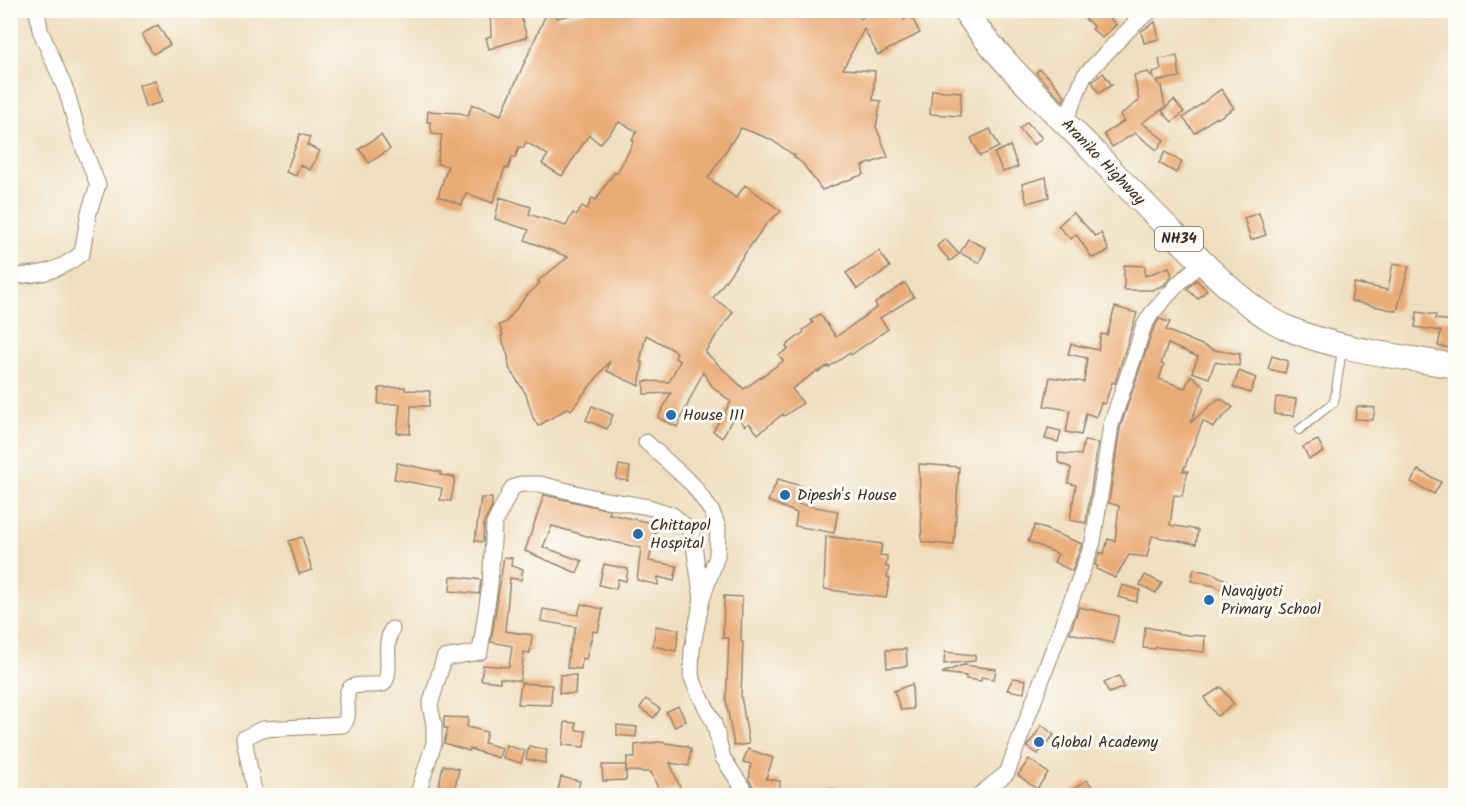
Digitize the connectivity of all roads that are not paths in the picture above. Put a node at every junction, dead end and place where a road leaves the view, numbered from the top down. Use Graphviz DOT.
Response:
graph roads {
  1 [pos="36,10"];
  2 [pos="964,10"];
  3 [pos="1152,10"];
  4 [pos="1065,122"];
  5 [pos="1202,262"];
  6 [pos="10,276"];
  7 [pos="1343,345"];
  8 [pos="1455,366"];
  9 [pos="1299,430"];
  10 [pos="646,442"];
  11 [pos="702,598"];
  12 [pos="393,629"];
  13 [pos="255,795"];
  14 [pos="417,795"];
  15 [pos="748,795"];
  16 [pos="817,795"];
  17 [pos="831,795"];
  18 [pos="978,795"];
  1 -- 6 [label="street"];
  2 -- 4 [label="highway, Araniko Highway / NH34"];
  3 -- 4 [label="street"];
  4 -- 5 [label="highway, Araniko Highway / NH34"];
  5 -- 7 [label="highway, Araniko Highway / NH34"];
  5 -- 18 [label="street"];
  7 -- 8 [label="highway, Araniko Highway / NH34"];
  7 -- 9 [label="lane"];
  10 -- 11 [label="street"];
  11 -- 14 [label="street"];
  11 -- 15 [label="street"];
  12 -- 13 [label="street"];
  16 -- 17 [label="street"];
}
